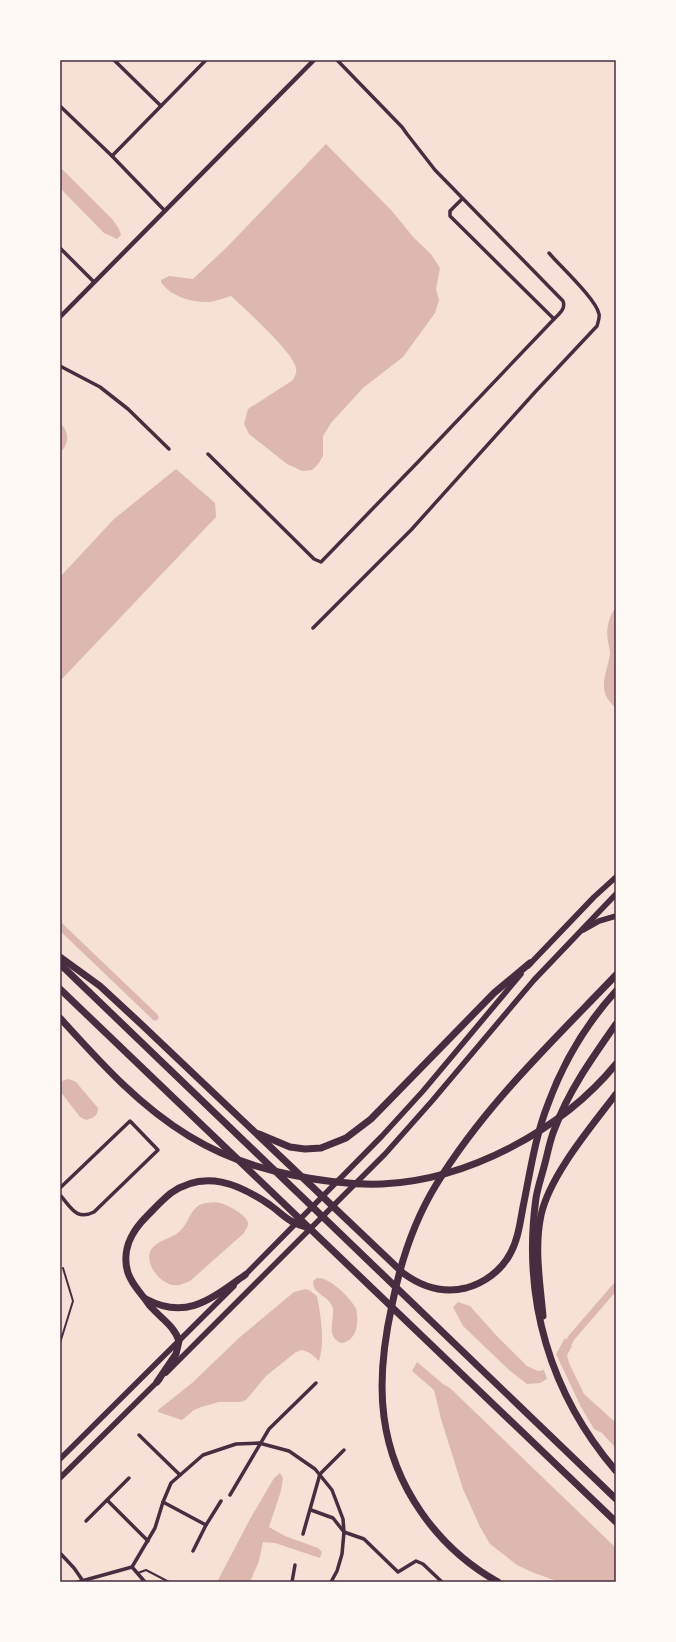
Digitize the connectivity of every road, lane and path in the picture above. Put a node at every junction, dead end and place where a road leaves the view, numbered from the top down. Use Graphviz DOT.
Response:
graph roads {
  1 [pos="114,60"];
  2 [pos="206,60"];
  3 [pos="314,60"];
  4 [pos="337,60"];
  5 [pos="60,106"];
  6 [pos="161,106"];
  7 [pos="112,156"];
  8 [pos="462,199"];
  9 [pos="165,211"];
  10 [pos="60,248"];
  11 [pos="549,253"];
  12 [pos="94,282"];
  13 [pos="60,317"];
  14 [pos="554,319"];
  15 [pos="60,366"];
  16 [pos="169,449"];
  17 [pos="208,454"];
  18 [pos="313,628"];
  19 [pos="616,877"];
  20 [pos="616,894"];
  21 [pos="616,916"];
  22 [pos="579,932"];
  23 [pos="60,957"];
  24 [pos="530,963"];
  25 [pos="60,964"];
  26 [pos="616,975"];
  27 [pos="60,988"];
  28 [pos="616,991"];
  29 [pos="60,1018"];
  30 [pos="616,1024"];
  31 [pos="616,1064"];
  32 [pos="616,1094"];
  33 [pos="254,1131"];
  34 [pos="60,1188"];
  35 [pos="60,1195"];
  36 [pos="312,1230"];
  37 [pos="63,1268"];
  38 [pos="245,1275"];
  39 [pos="145,1299"];
  40 [pos="545,1338"];
  41 [pos="179,1341"];
  42 [pos="60,1343"];
  43 [pos="157,1382"];
  44 [pos="316,1383"];
  45 [pos="139,1435"];
  46 [pos="259,1443"];
  47 [pos="344,1450"];
  48 [pos="60,1459"];
  49 [pos="616,1471"];
  50 [pos="320,1474"];
  51 [pos="180,1475"];
  52 [pos="60,1478"];
  53 [pos="129,1478"];
  54 [pos="230,1494"];
  55 [pos="616,1499"];
  56 [pos="107,1500"];
  57 [pos="221,1501"];
  58 [pos="163,1502"];
  59 [pos="311,1510"];
  60 [pos="86,1521"];
  61 [pos="616,1522"];
  62 [pos="206,1525"];
  63 [pos="344,1532"];
  64 [pos="304,1534"];
  65 [pos="148,1541"];
  66 [pos="193,1551"];
  67 [pos="60,1553"];
  68 [pos="296,1565"];
  69 [pos="132,1567"];
  70 [pos="137,1573"];
  71 [pos="83,1581"];
  72 [pos="78,1582"];
  73 [pos="145,1582"];
  74 [pos="169,1582"];
  75 [pos="292,1582"];
  76 [pos="331,1582"];
  77 [pos="442,1582"];
  78 [pos="498,1582"];
  1 -- 6 [label="street"];
  2 -- 6 [label="street"];
  3 -- 9 [label="street"];
  4 -- 8 [label="street"];
  5 -- 7 [label="street"];
  6 -- 7 [label="street"];
  7 -- 9 [label="street"];
  8 -- 14 [label="street"];
  8 -- 14 [label="street"];
  9 -- 12 [label="street"];
  10 -- 12 [label="street"];
  11 -- 18 [label="street"];
  12 -- 13 [label="street"];
  14 -- 17 [label="street"];
  15 -- 16 [label="street"];
  19 -- 24 [label="main road"];
  20 -- 22 [label="main road"];
  21 -- 22 [label="main road"];
  22 -- 43 [label="main road"];
  23 -- 33 [label="highway"];
  24 -- 33 [label="highway"];
  24 -- 38 [label="main road"];
  25 -- 55 [label="highway"];
  26 -- 78 [label="highway"];
  27 -- 36 [label="highway"];
  28 -- 33 [label="highway"];
  29 -- 31 [label="highway"];
  30 -- 40 [label="highway"];
  32 -- 40 [label="highway"];
  34 -- 35 [label="street"];
  36 -- 39 [label="highway"];
  36 -- 61 [label="highway"];
  37 -- 42 [label="lane"];
  38 -- 39 [label="highway"];
  38 -- 41 [label="main road"];
  39 -- 41 [label="highway"];
  40 -- 49 [label="highway"];
  41 -- 43 [label="highway"];
  41 -- 48 [label="main road"];
  43 -- 52 [label="main road"];
  44 -- 46 [label="street"];
  45 -- 51 [label="street"];
  46 -- 50 [label="street"];
  46 -- 51 [label="street"];
  46 -- 54 [label="street"];
  47 -- 50 [label="street"];
  50 -- 59 [label="street"];
  50 -- 63 [label="street"];
  51 -- 58 [label="street"];
  53 -- 56 [label="street"];
  56 -- 60 [label="street"];
  56 -- 65 [label="street"];
  57 -- 62 [label="street"];
  58 -- 62 [label="street"];
  58 -- 65 [label="street"];
  59 -- 63 [label="street"];
  59 -- 64 [label="street"];
  62 -- 66 [label="street"];
  63 -- 76 [label="street"];
  63 -- 77 [label="street"];
  65 -- 69 [label="street"];
  67 -- 71 [label="street"];
  68 -- 75 [label="street"];
  69 -- 70 [label="street"];
  69 -- 71 [label="street"];
  70 -- 73 [label="street"];
  70 -- 74 [label="lane"];
  71 -- 72 [label="street"];
}
